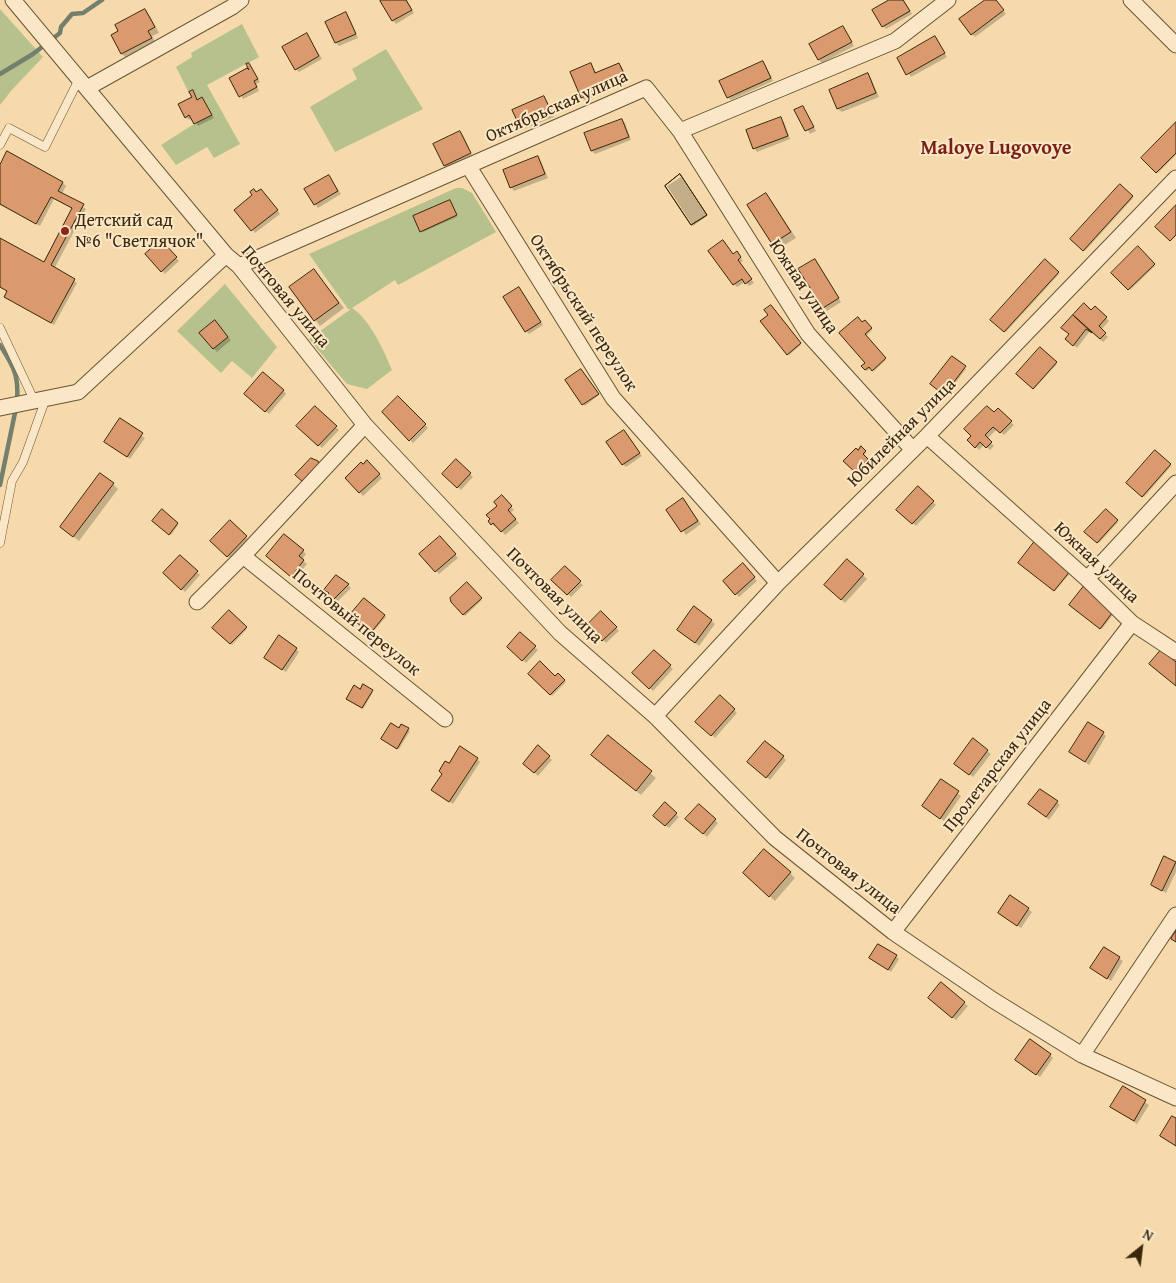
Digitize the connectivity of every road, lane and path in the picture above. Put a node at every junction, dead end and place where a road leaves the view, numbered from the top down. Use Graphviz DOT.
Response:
graph roads {
  1 [pos="13,0"];
  2 [pos="240,0"];
  3 [pos="948,0"];
  4 [pos="1131,0"];
  5 [pos="1176,45"];
  6 [pos="83,84"];
  7 [pos="680,131"];
  8 [pos="0,145"];
  9 [pos="469,167"];
  10 [pos="1176,178"];
  11 [pos="226,255"];
  12 [pos="239,266"];
  13 [pos="0,328"];
  14 [pos="35,400"];
  15 [pos="4,408"];
  16 [pos="365,425"];
  17 [pos="927,436"];
  18 [pos="913,450"];
  19 [pos="1176,482"];
  20 [pos="0,543"];
  21 [pos="243,556"];
  22 [pos="1087,579"];
  23 [pos="778,583"];
  24 [pos="197,602"];
  25 [pos="1132,623"];
  26 [pos="1176,652"];
  27 [pos="655,716"];
  28 [pos="445,719"];
  29 [pos="1176,915"];
  30 [pos="893,932"];
  31 [pos="1082,1055"];
  32 [pos="1176,1098"];
  1 -- 6 [label="street, Почтовая улица"];
  2 -- 6 [label="street"];
  3 -- 7 [label="street"];
  4 -- 5 [label="street"];
  6 -- 8 [label="lane"];
  6 -- 11 [label="street, Почтовая улица"];
  7 -- 9 [label="street, Октябрьская улица"];
  7 -- 18 [label="street, Южная улица"];
  9 -- 12 [label="street, Октябрьская улица"];
  9 -- 23 [label="street, Октябрьский переулок"];
  10 -- 17 [label="street, Юбилейная улица"];
  11 -- 12 [label="street, Почтовая улица"];
  11 -- 14 [label="street"];
  12 -- 16 [label="street, Почтовая улица"];
  13 -- 14 [label="lane"];
  14 -- 15 [label="street"];
  14 -- 20 [label="lane"];
  16 -- 21 [label="street"];
  16 -- 27 [label="street, Почтовая улица"];
  17 -- 18 [label="street, Юбилейная улица"];
  17 -- 22 [label="street, Южная улица"];
  18 -- 23 [label="street, Юбилейная улица"];
  19 -- 22 [label="street"];
  21 -- 24 [label="street"];
  21 -- 28 [label="street, Почтовый переулок"];
  22 -- 25 [label="street, Южная улица"];
  23 -- 27 [label="street, Юбилейная улица"];
  25 -- 26 [label="street, Южная улица"];
  25 -- 30 [label="street, Пролетарская улица"];
  27 -- 30 [label="street, Почтовая улица"];
  29 -- 31 [label="street"];
  30 -- 31 [label="street, Почтовая улица"];
  31 -- 32 [label="street, Почтовая улица"];
}
